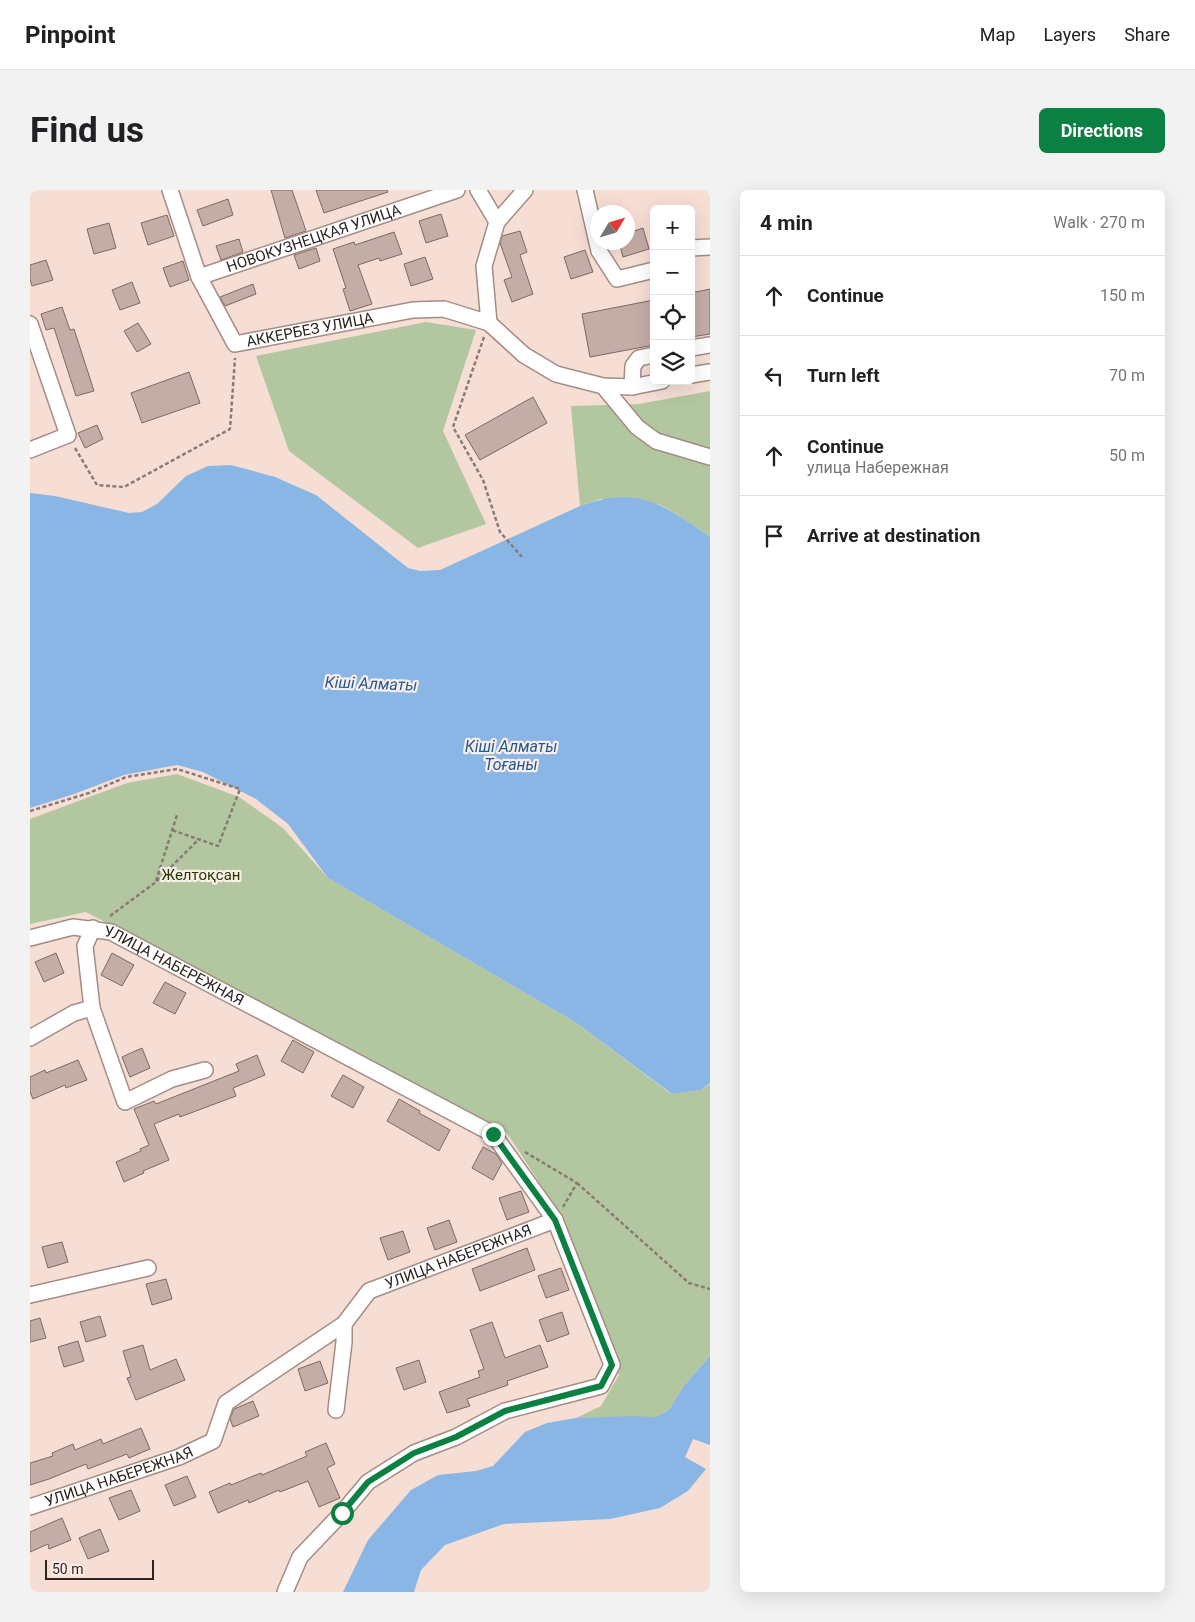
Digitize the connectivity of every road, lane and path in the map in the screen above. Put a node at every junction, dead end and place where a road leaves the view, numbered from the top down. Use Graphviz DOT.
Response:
graph roads {
  1 [pos="170,190"];
  2 [pos="457,190"];
  3 [pos="478,190"];
  4 [pos="525,190"];
  5 [pos="585,190"];
  6 [pos="497,222"];
  7 [pos="710,247"];
  8 [pos="695,248"];
  9 [pos="650,271"];
  10 [pos="200,277"];
  11 [pos="489,323"];
  12 [pos="30,324"];
  13 [pos="236,344"];
  14 [pos="710,344"];
  15 [pos="695,347"];
  16 [pos="650,356"];
  17 [pos="710,372"];
  18 [pos="695,374"];
  19 [pos="650,383"];
  20 [pos="603,386"];
  21 [pos="632,387"];
  22 [pos="68,435"];
  23 [pos="30,450"];
  24 [pos="710,457"];
  25 [pos="522,557"];
  26 [pos="30,811"];
  27 [pos="176,815"];
  28 [pos="172,830"];
  29 [pos="199,839"];
  30 [pos="156,882"];
  31 [pos="93,928"];
  32 [pos="30,938"];
  33 [pos="92,1008"];
  34 [pos="30,1038"];
  35 [pos="205,1070"];
  36 [pos="522,1150"];
  37 [pos="578,1183"];
  38 [pos="555,1220"];
  39 [pos="148,1268"];
  40 [pos="710,1288"];
  41 [pos="30,1295"];
  42 [pos="344,1324"];
  43 [pos="336,1410"];
  44 [pos="30,1507"];
  45 [pos="285,1592"];
  1 -- 10 [label="street, АККЕРБЕЗ УЛИЦА"];
  2 -- 10 [label="street, НОВОКУЗНЕЦКАЯ УЛИЦА"];
  3 -- 6 [label="street"];
  4 -- 6 [label="street"];
  5 -- 9 [label="street"];
  6 -- 11 [label="street"];
  7 -- 8 [label="street"];
  10 -- 13 [label="street, АККЕРБЕЗ УЛИЦА"];
  11 -- 13 [label="street, АККЕРБЕЗ УЛИЦА"];
  11 -- 20 [label="street, АККЕРБЕЗ УЛИЦА"];
  11 -- 25 [label="path"];
  12 -- 22 [label="street"];
  13 -- 22 [label="path"];
  14 -- 15 [label="street"];
  16 -- 21 [label="street"];
  17 -- 18 [label="street"];
  19 -- 21 [label="street, АККЕРБЕЗ УЛИЦА"];
  20 -- 21 [label="street, АККЕРБЕЗ УЛИЦА"];
  20 -- 24 [label="street"];
  22 -- 23 [label="street"];
  26 -- 29 [label="path"];
  27 -- 28 [label="path"];
  28 -- 29 [label="path"];
  28 -- 30 [label="path"];
  29 -- 30 [label="path"];
  30 -- 31 [label="path"];
  31 -- 32 [label="street, УЛИЦА НАБЕРЕЖНАЯ"];
  31 -- 33 [label="street"];
  31 -- 38 [label="street, УЛИЦА НАБЕРЕЖНАЯ"];
  33 -- 34 [label="street"];
  33 -- 35 [label="street"];
  36 -- 37 [label="path"];
  37 -- 38 [label="path"];
  37 -- 40 [label="path"];
  38 -- 42 [label="street, УЛИЦА НАБЕРЕЖНАЯ"];
  38 -- 45 [label="street"];
  39 -- 41 [label="street"];
  42 -- 43 [label="street"];
  42 -- 44 [label="street, УЛИЦА НАБЕРЕЖНАЯ"];
}
